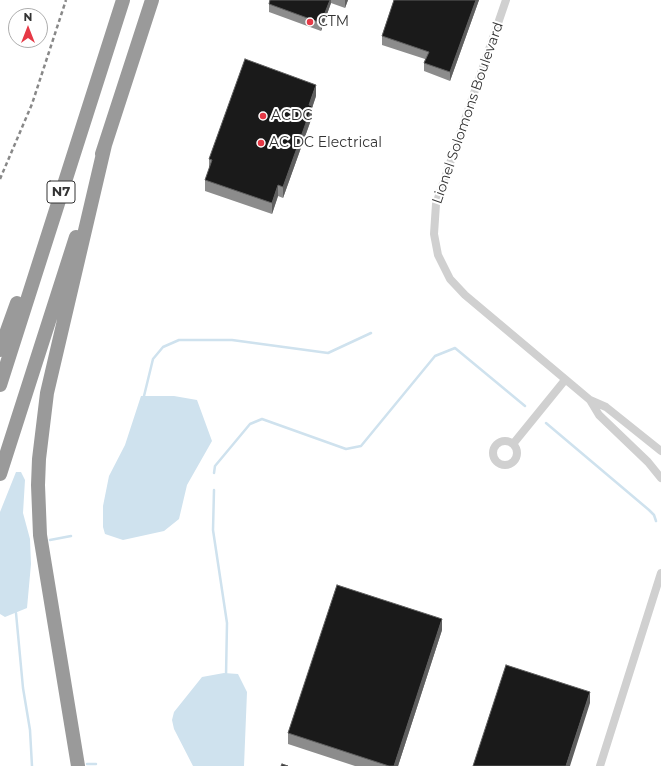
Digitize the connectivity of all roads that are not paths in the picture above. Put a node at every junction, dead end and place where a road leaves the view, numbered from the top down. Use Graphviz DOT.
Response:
graph roads {
  1 [pos="123,0"];
  2 [pos="152,0"];
  3 [pos="506,0"];
  4 [pos="116,20"];
  5 [pos="105,145"];
  6 [pos="0,350"];
  7 [pos="565,380"];
  8 [pos="0,385"];
  9 [pos="590,400"];
  10 [pos="513,444"];
  11 [pos="661,451"];
  12 [pos="0,474"];
  13 [pos="661,478"];
  14 [pos="661,573"];
  15 [pos="78,766"];
  16 [pos="600,766"];
  1 -- 4 [label="highway, N7"];
  2 -- 5 [label="highway, N7"];
  3 -- 7 [label="street, Lionel Solomons Boulevard"];
  4 -- 6 [label="highway"];
  4 -- 8 [label="highway, N7"];
  5 -- 12 [label="highway, N7"];
  5 -- 15 [label="highway"];
  7 -- 9 [label="street, Lionel Solomons Boulevard"];
  7 -- 10 [label="street"];
  9 -- 11 [label="street, Lionel Solomons Boulevard"];
  9 -- 13 [label="street, Lionel Solomons Boulevard"];
  14 -- 16 [label="street"];
}
